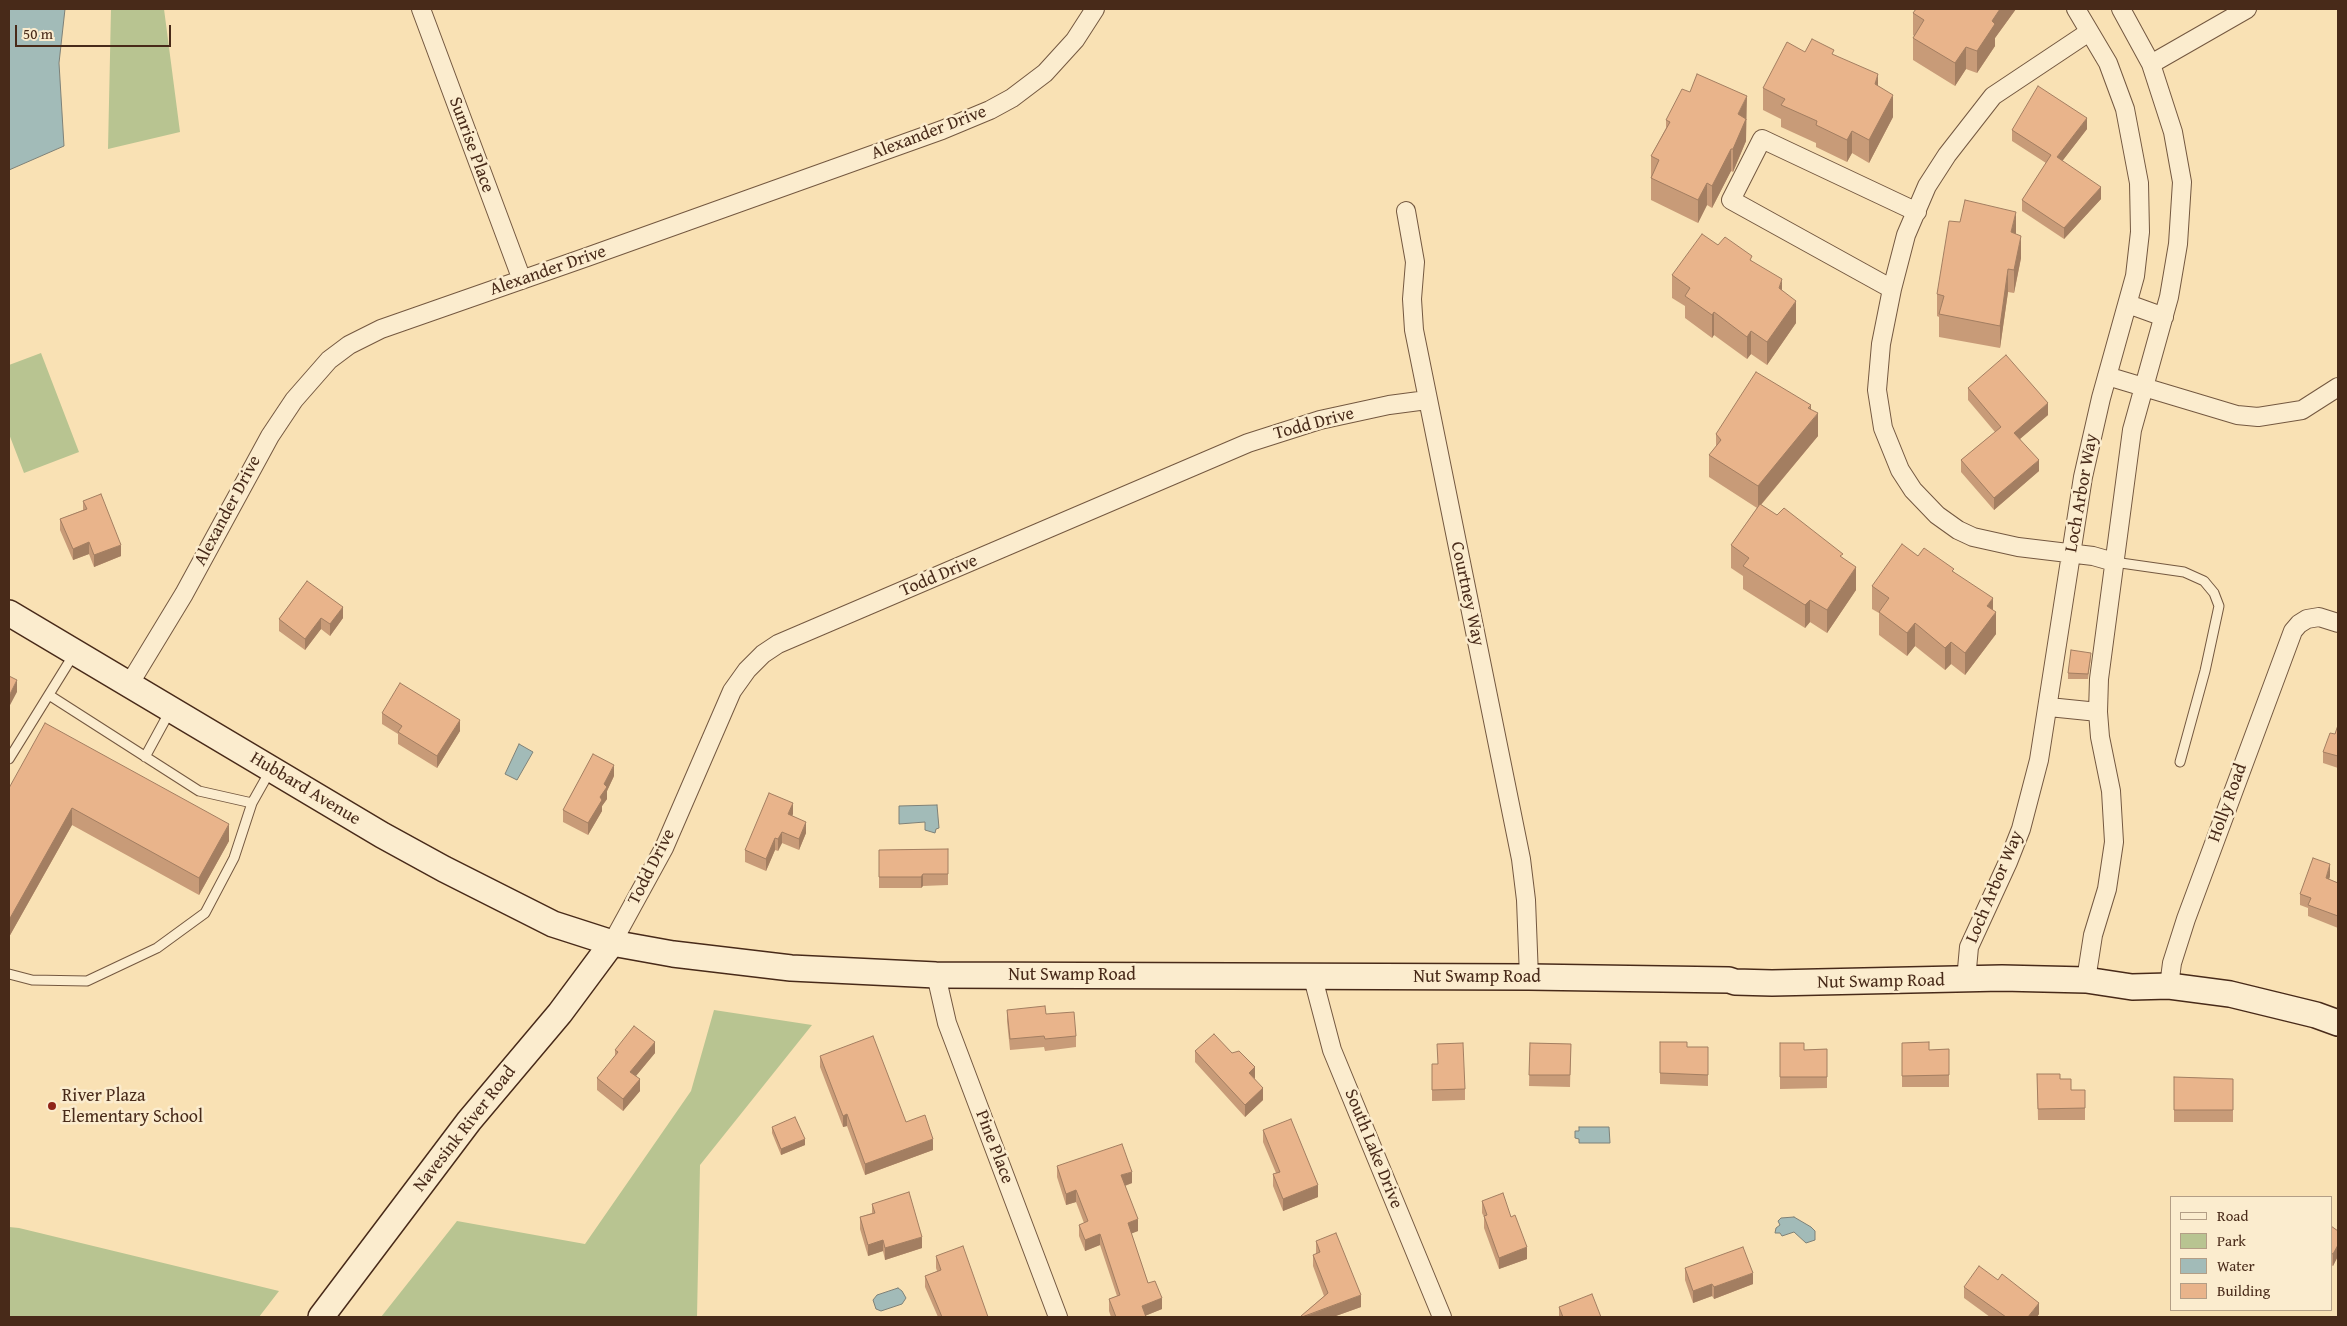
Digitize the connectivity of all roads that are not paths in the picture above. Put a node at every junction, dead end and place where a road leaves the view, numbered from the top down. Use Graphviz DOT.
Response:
graph roads {
  1 [pos="421,9"];
  2 [pos="1094,9"];
  3 [pos="2076,9"];
  4 [pos="2121,9"];
  5 [pos="2247,9"];
  6 [pos="2089,32"];
  7 [pos="2151,64"];
  8 [pos="1406,211"];
  9 [pos="1916,212"];
  10 [pos="522,280"];
  11 [pos="1892,289"];
  12 [pos="2128,304"];
  13 [pos="2164,318"];
  14 [pos="2107,376"];
  15 [pos="2338,387"];
  16 [pos="2144,388"];
  17 [pos="1427,400"];
  18 [pos="2071,554"];
  19 [pos="2114,562"];
  20 [pos="9,613"];
  21 [pos="2338,623"];
  22 [pos="76,652"];
  23 [pos="130,683"];
  24 [pos="49,695"];
  25 [pos="2049,707"];
  26 [pos="172,708"];
  27 [pos="2098,712"];
  28 [pos="145,757"];
  29 [pos="9,759"];
  30 [pos="2180,762"];
  31 [pos="272,768"];
  32 [pos="252,803"];
  33 [pos="612,943"];
  34 [pos="9,974"];
  35 [pos="936,975"];
  36 [pos="1529,977"];
  37 [pos="1313,978"];
  38 [pos="1966,980"];
  39 [pos="2086,980"];
  40 [pos="2169,986"];
  41 [pos="2338,1023"];
  42 [pos="321,1317"];
  43 [pos="1058,1317"];
  44 [pos="1442,1317"];
  1 -- 10 [label="street, Sunrise Place"];
  2 -- 10 [label="street, Alexander Drive"];
  3 -- 6 [label="street, Loch Arbor Way"];
  4 -- 7 [label="street"];
  5 -- 7 [label="street"];
  6 -- 9 [label="street"];
  6 -- 12 [label="street, Loch Arbor Way"];
  7 -- 13 [label="street"];
  8 -- 17 [label="street, Courtney Way"];
  9 -- 11 [label="street"];
  9 -- 11 [label="street"];
  10 -- 23 [label="street, Alexander Drive"];
  11 -- 18 [label="street"];
  12 -- 13 [label="street"];
  12 -- 14 [label="street, Loch Arbor Way"];
  13 -- 16 [label="street"];
  14 -- 16 [label="street"];
  14 -- 18 [label="street, Loch Arbor Way"];
  15 -- 16 [label="street"];
  16 -- 19 [label="street"];
  17 -- 33 [label="street, Todd Drive"];
  17 -- 36 [label="street, Courtney Way"];
  18 -- 19 [label="street"];
  18 -- 25 [label="street, Loch Arbor Way"];
  19 -- 27 [label="street"];
  19 -- 30 [label="lane"];
  20 -- 22 [label="main road, Hubbard Avenue"];
  21 -- 40 [label="street, Holly Road"];
  22 -- 23 [label="main road, Hubbard Avenue"];
  22 -- 24 [label="lane"];
  23 -- 26 [label="main road, Hubbard Avenue"];
  24 -- 28 [label="lane"];
  24 -- 29 [label="lane"];
  25 -- 27 [label="street"];
  25 -- 38 [label="street, Loch Arbor Way"];
  26 -- 28 [label="lane"];
  26 -- 31 [label="main road, Hubbard Avenue"];
  27 -- 39 [label="street"];
  28 -- 32 [label="lane"];
  31 -- 32 [label="lane"];
  31 -- 33 [label="main road, Hubbard Avenue"];
  32 -- 34 [label="lane"];
  33 -- 35 [label="main road, Nut Swamp Road"];
  33 -- 42 [label="main road, Navesink River Road"];
  35 -- 37 [label="main road, Nut Swamp Road"];
  35 -- 43 [label="street, Pine Place"];
  36 -- 37 [label="main road, Nut Swamp Road"];
  36 -- 38 [label="main road, Nut Swamp Road"];
  37 -- 44 [label="street, South Lake Drive"];
  38 -- 39 [label="main road, Nut Swamp Road"];
  39 -- 40 [label="main road, Nut Swamp Road"];
  40 -- 41 [label="main road, Nut Swamp Road"];
}
